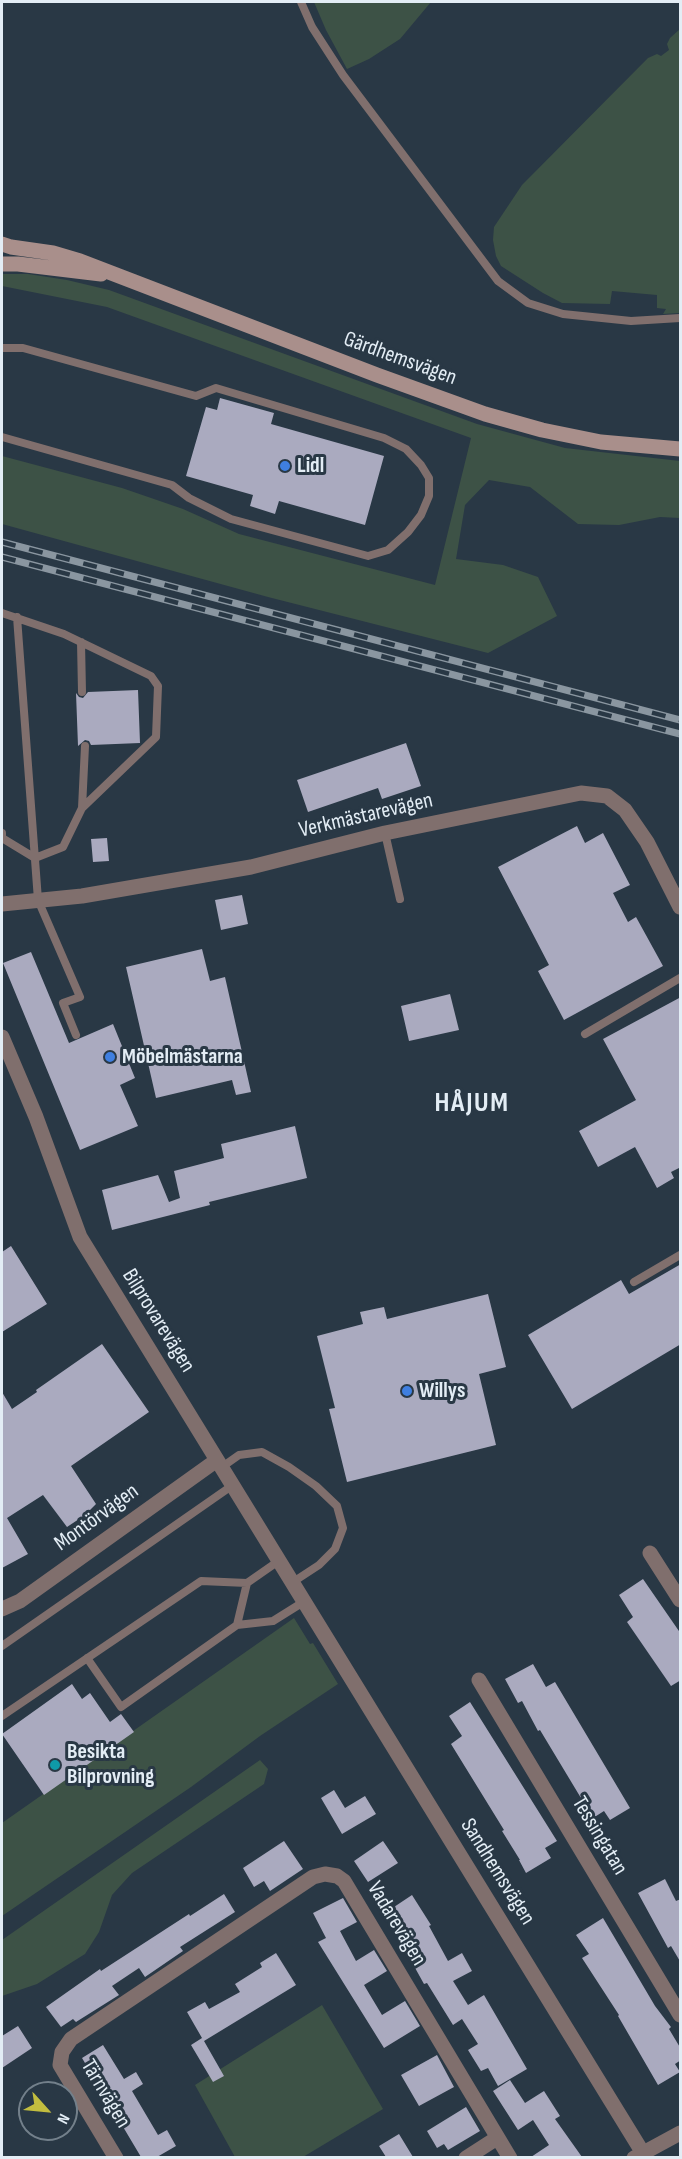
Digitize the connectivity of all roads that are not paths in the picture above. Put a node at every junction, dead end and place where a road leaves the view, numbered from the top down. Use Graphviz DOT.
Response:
graph roads {
  1 [pos="301,2"];
  2 [pos="2,244"];
  3 [pos="2,264"];
  4 [pos="113,275"];
  5 [pos="681,318"];
  6 [pos="2,348"];
  7 [pos="2,437"];
  8 [pos="681,449"];
  9 [pos="2,613"];
  10 [pos="17,617"];
  11 [pos="81,642"];
  12 [pos="82,692"];
  13 [pos="85,746"];
  14 [pos="82,807"];
  15 [pos="385,833"];
  16 [pos="2,834"];
  17 [pos="35,858"];
  18 [pos="400,899"];
  19 [pos="38,900"];
  20 [pos="2,904"];
  21 [pos="681,907"];
  22 [pos="681,978"];
  23 [pos="585,1034"];
  24 [pos="76,1035"];
  25 [pos="3,1043"];
  26 [pos="681,1255"];
  27 [pos="634,1282"];
  28 [pos="220,1464"];
  29 [pos="233,1485"];
  30 [pos="650,1553"];
  31 [pos="280,1560"];
  32 [pos="293,1582"];
  33 [pos="247,1583"];
  34 [pos="681,1600"];
  35 [pos="308,1606"];
  36 [pos="2,1609"];
  37 [pos="237,1625"];
  38 [pos="2,1646"];
  39 [pos="87,1658"];
  40 [pos="478,1680"];
  41 [pos="2,1716"];
  42 [pos="681,2015"];
  43 [pos="62,2052"];
  44 [pos="681,2133"];
  45 [pos="497,2138"];
  46 [pos="641,2156"];
  47 [pos="116,2157"];
  48 [pos="466,2157"];
  49 [pos="510,2157"];
  1 -- 5 [label="lane"];
  2 -- 4 [label="main road, Gärdhemsvägen"];
  3 -- 4 [label="main road, Gärdhemsvägen"];
  4 -- 8 [label="main road, Gärdhemsvägen"];
  6 -- 7 [label="lane"];
  9 -- 10 [label="lane"];
  10 -- 11 [label="lane"];
  10 -- 17 [label="lane"];
  11 -- 12 [label="lane"];
  11 -- 14 [label="lane"];
  13 -- 14 [label="lane"];
  14 -- 17 [label="lane"];
  15 -- 18 [label="lane"];
  15 -- 19 [label="street, Verkmästarevägen"];
  15 -- 21 [label="street, Verkmästarevägen"];
  16 -- 17 [label="lane"];
  17 -- 19 [label="lane"];
  19 -- 20 [label="street, Verkmästarevägen"];
  19 -- 24 [label="lane"];
  22 -- 23 [label="lane"];
  25 -- 28 [label="street, Bilprovarevägen"];
  26 -- 27 [label="lane"];
  28 -- 29 [label="street, Bilprovarevägen"];
  28 -- 32 [label="lane"];
  28 -- 36 [label="street, Montörvägen"];
  29 -- 31 [label="street, Bilprovarevägen"];
  29 -- 38 [label="lane"];
  30 -- 34 [label="street"];
  31 -- 32 [label="street, Bilprovarevägen"];
  31 -- 33 [label="lane"];
  32 -- 35 [label="street, Bilprovarevägen"];
  33 -- 37 [label="lane"];
  33 -- 39 [label="lane"];
  35 -- 37 [label="lane"];
  35 -- 46 [label="street, Sandhemsvägen"];
  37 -- 39 [label="lane"];
  39 -- 41 [label="lane"];
  40 -- 42 [label="street, Tessingatan"];
  43 -- 45 [label="street, Vadarevägen"];
  43 -- 47 [label="street, Tärnvägen"];
  44 -- 46 [label="street"];
  45 -- 48 [label="street"];
  45 -- 49 [label="street, Vadarevägen"];
}
